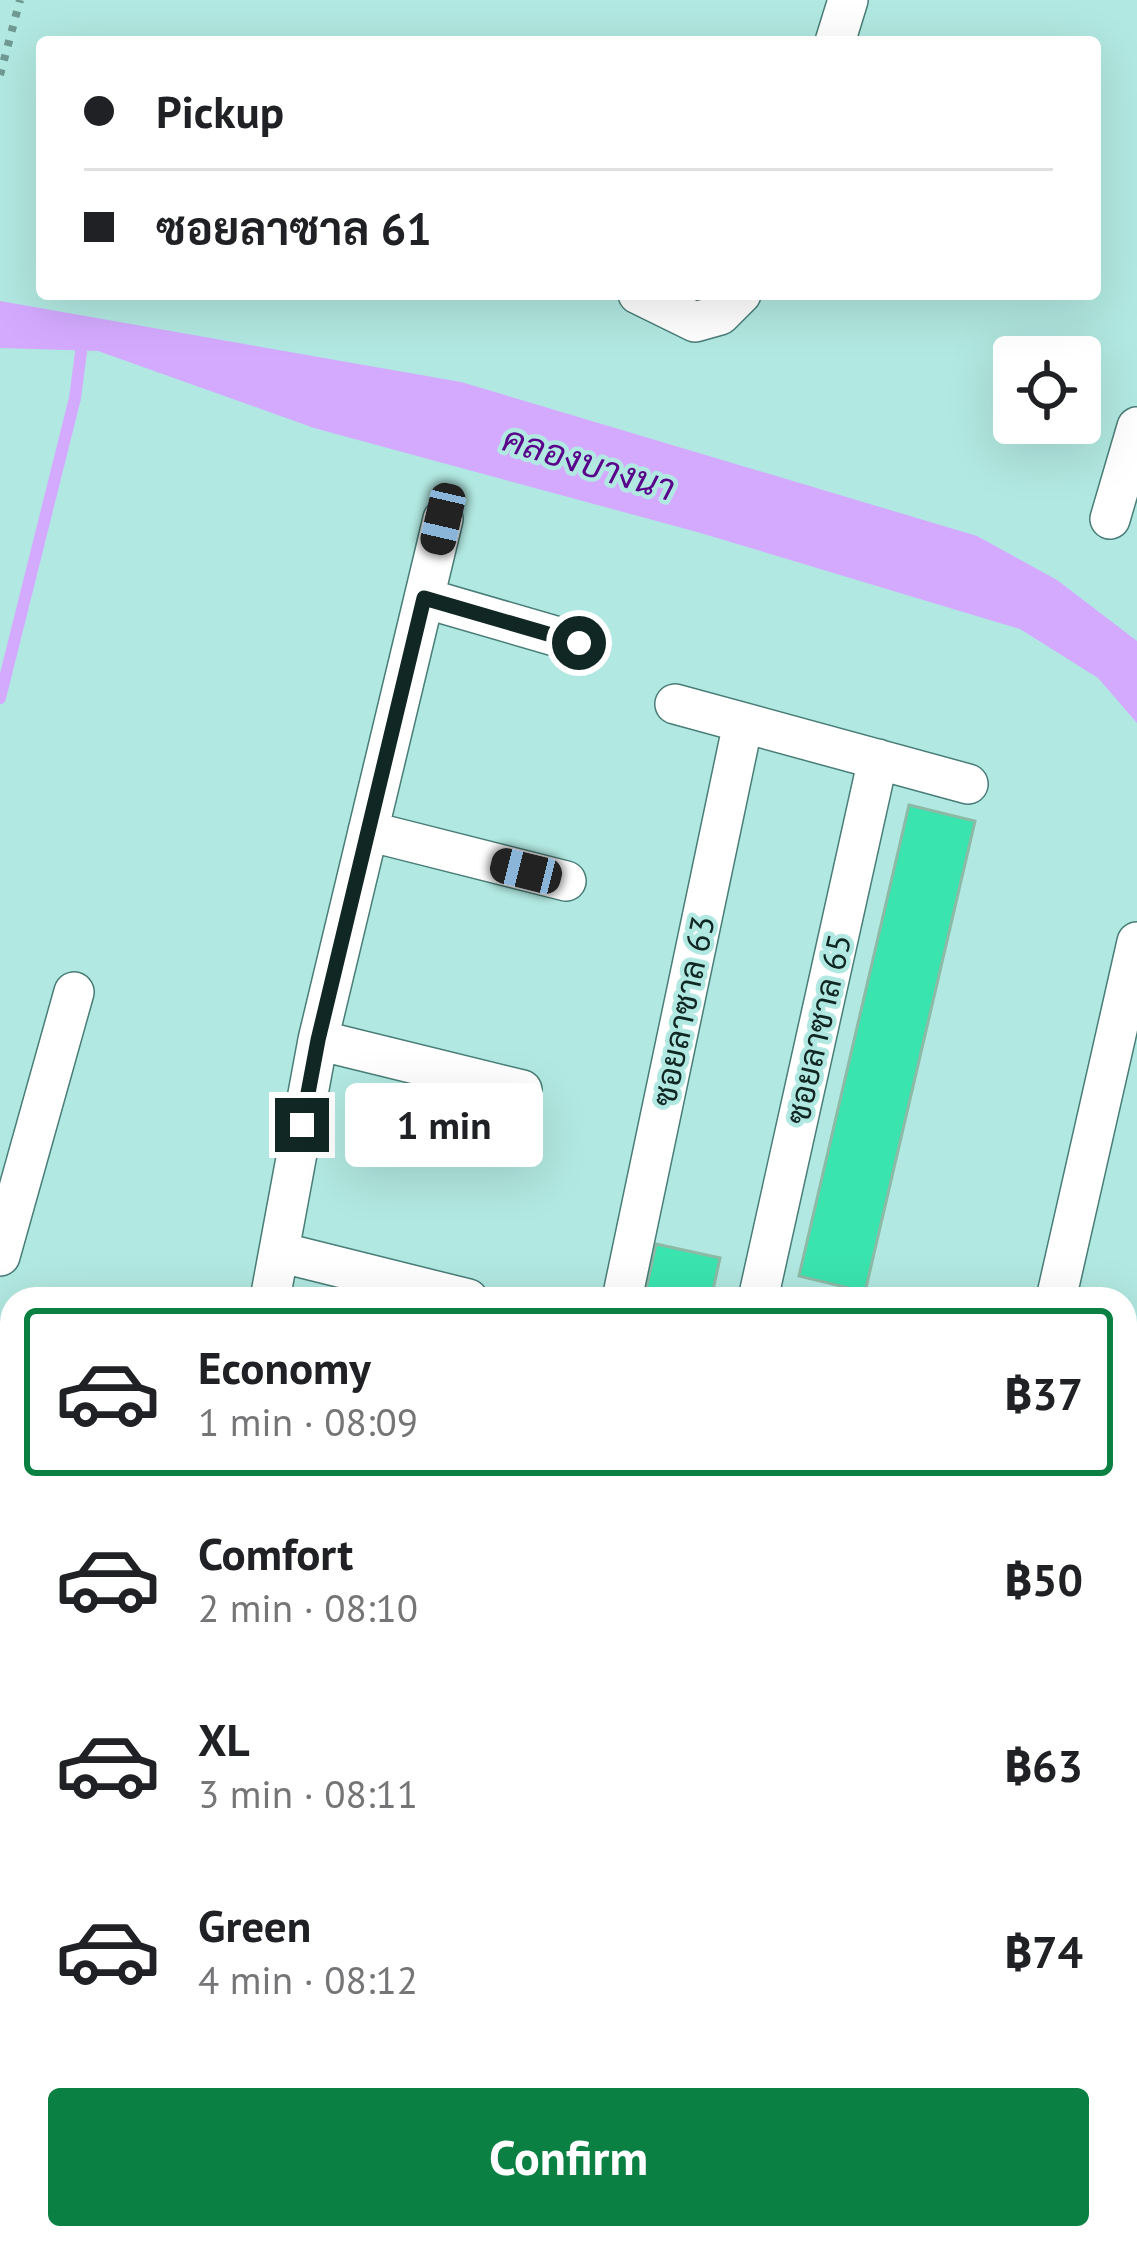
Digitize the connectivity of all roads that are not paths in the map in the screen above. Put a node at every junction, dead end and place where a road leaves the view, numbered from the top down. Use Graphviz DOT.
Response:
graph roads {
  1 [pos="848,0"];
  2 [pos="837,36"];
  3 [pos="650,300"];
  4 [pos="735,300"];
  5 [pos="1137,428"];
  6 [pos="443,519"];
  7 [pos="1110,519"];
  8 [pos="424,598"];
  9 [pos="579,643"];
  10 [pos="675,704"];
  11 [pos="743,723"];
  12 [pos="878,759"];
  13 [pos="968,784"];
  14 [pos="368,831"];
  15 [pos="566,881"];
  16 [pos="1137,941"];
  17 [pos="74,992"];
  18 [pos="318,1040"];
  19 [pos="522,1090"];
  20 [pos="279,1252"];
  21 [pos="0,1256"];
  22 [pos="272,1287"];
  23 [pos="420,1287"];
  24 [pos="625,1287"];
  25 [pos="761,1287"];
  26 [pos="1059,1287"];
  1 -- 2 [label="street"];
  3 -- 4 [label="street"];
  5 -- 7 [label="street"];
  6 -- 8 [label="street"];
  8 -- 9 [label="street"];
  8 -- 14 [label="street"];
  10 -- 11 [label="street"];
  11 -- 12 [label="street"];
  11 -- 24 [label="street, ซอยลาซาล 63"];
  12 -- 13 [label="street"];
  12 -- 25 [label="street, ซอยลาซาล 65"];
  14 -- 15 [label="street"];
  14 -- 18 [label="street"];
  16 -- 26 [label="street"];
  17 -- 21 [label="street"];
  18 -- 19 [label="street"];
  18 -- 20 [label="street"];
  20 -- 22 [label="street"];
  20 -- 23 [label="street"];
}
